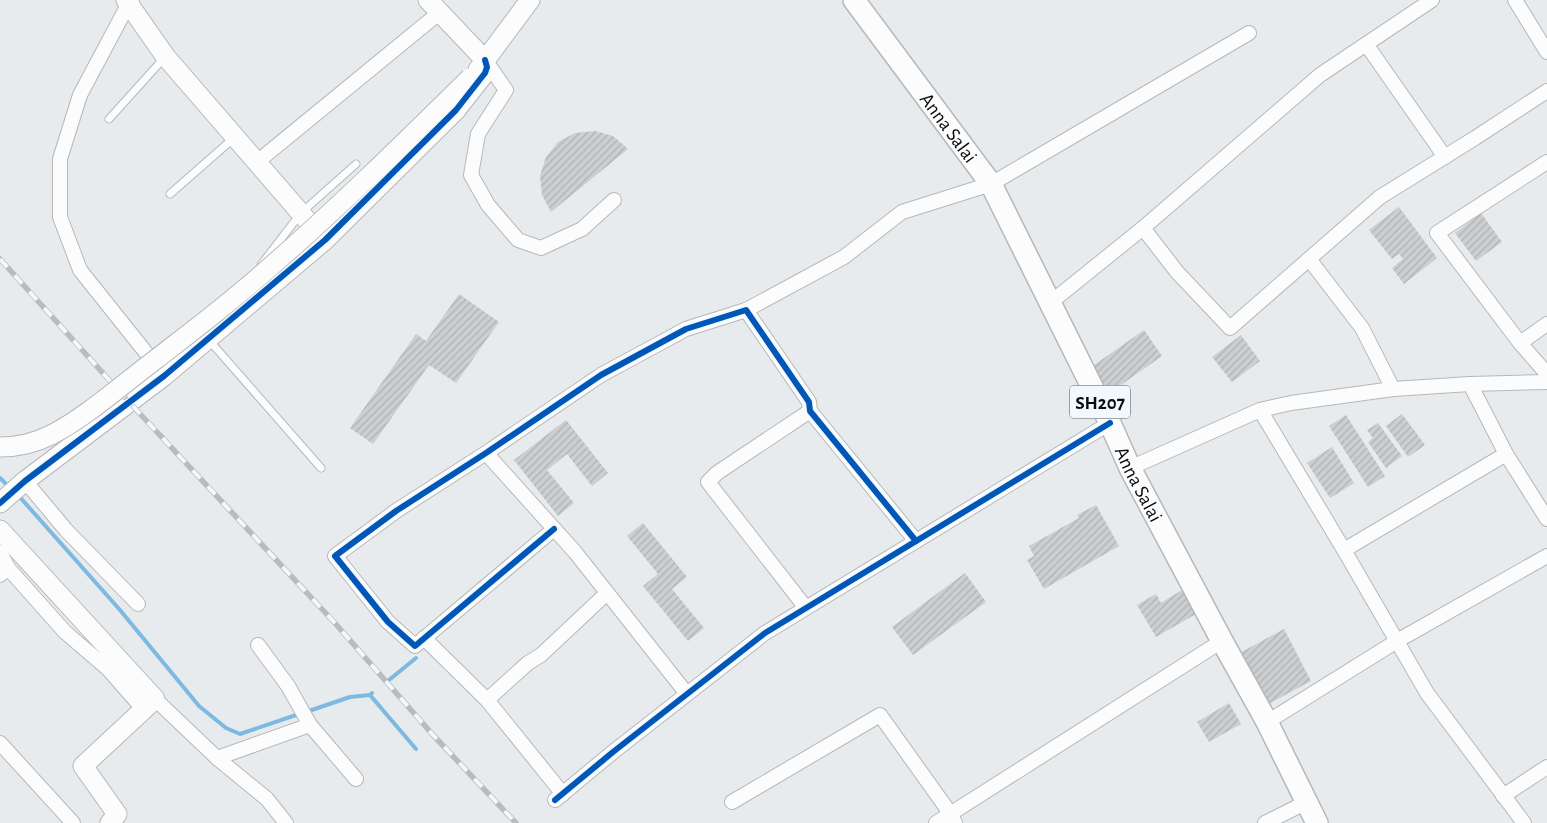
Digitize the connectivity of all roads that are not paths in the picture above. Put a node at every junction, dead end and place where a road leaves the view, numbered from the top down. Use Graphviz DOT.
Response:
graph roads {
  1 [pos="530,0"];
  2 [pos="854,0"];
  3 [pos="1432,0"];
  4 [pos="1514,0"];
  5 [pos="129,1"];
  6 [pos="434,7"];
  7 [pos="1248,33"];
  8 [pos="1366,44"];
  9 [pos="1547,52"];
  10 [pos="165,56"];
  11 [pos="485,60"];
  12 [pos="1547,91"];
  13 [pos="109,119"];
  14 [pos="235,137"];
  15 [pos="1445,157"];
  16 [pos="257,162"];
  17 [pos="1547,162"];
  18 [pos="356,164"];
  19 [pos="991,184"];
  20 [pos="170,194"];
  21 [pos="614,200"];
  22 [pos="300,213"];
  23 [pos="1143,228"];
  24 [pos="325,240"];
  25 [pos="1309,259"];
  26 [pos="259,267"];
  27 [pos="1050,303"];
  28 [pos="746,310"];
  29 [pos="1547,324"];
  30 [pos="207,339"];
  31 [pos="1520,343"];
  32 [pos="1547,374"];
  33 [pos="164,376"];
  34 [pos="1547,382"];
  35 [pos="1470,384"];
  36 [pos="1393,389"];
  37 [pos="1260,410"];
  38 [pos="810,411"];
  39 [pos="1110,422"];
  40 [pos="0,446"];
  41 [pos="486,453"];
  42 [pos="1506,454"];
  43 [pos="321,468"];
  44 [pos="1130,468"];
  45 [pos="25,481"];
  46 [pos="0,503"];
  47 [pos="1547,519"];
  48 [pos="554,529"];
  49 [pos="0,530"];
  50 [pos="916,541"];
  51 [pos="1344,550"];
  52 [pos="0,552"];
  53 [pos="1547,556"];
  54 [pos="4,572"];
  55 [pos="607,593"];
  56 [pos="138,604"];
  57 [pos="806,608"];
  58 [pos="424,638"];
  59 [pos="1222,641"];
  60 [pos="1396,641"];
  61 [pos="258,645"];
  62 [pos="687,694"];
  63 [pos="487,700"];
  64 [pos="149,704"];
  65 [pos="1267,722"];
  66 [pos="310,725"];
  67 [pos="0,742"];
  68 [pos="217,758"];
  69 [pos="1547,767"];
  70 [pos="356,779"];
  71 [pos="1502,796"];
  72 [pos="732,802"];
  73 [pos="1307,802"];
  74 [pos="952,819"];
  75 [pos="73,823"];
  76 [pos="110,823"];
  77 [pos="286,823"];
  78 [pos="936,823"];
  79 [pos="1265,823"];
  80 [pos="1317,823"];
  81 [pos="1524,823"];
  1 -- 11 [label="street"];
  2 -- 19 [label="main road, Anna Salai / SH207"];
  3 -- 8 [label="street"];
  4 -- 9 [label="street"];
  5 -- 10 [label="street"];
  5 -- 33 [label="street"];
  6 -- 11 [label="street"];
  6 -- 16 [label="street"];
  7 -- 19 [label="street"];
  8 -- 15 [label="street"];
  8 -- 23 [label="street"];
  10 -- 13 [label="lane"];
  10 -- 14 [label="street"];
  11 -- 21 [label="street"];
  11 -- 24 [label="street"];
  11 -- 40 [label="street, bridge"];
  12 -- 15 [label="street"];
  14 -- 16 [label="street"];
  14 -- 20 [label="lane"];
  15 -- 25 [label="street"];
  16 -- 22 [label="street"];
  17 -- 31 [label="street"];
  18 -- 22 [label="lane"];
  19 -- 27 [label="main road, Anna Salai / SH207"];
  19 -- 28 [label="street"];
  22 -- 24 [label="street"];
  22 -- 26 [label="lane"];
  23 -- 25 [label="street"];
  23 -- 27 [label="street"];
  24 -- 30 [label="street"];
  25 -- 36 [label="street"];
  27 -- 39 [label="main road, Anna Salai / SH207"];
  28 -- 38 [label="street"];
  28 -- 41 [label="street"];
  29 -- 31 [label="street"];
  30 -- 33 [label="street"];
  30 -- 43 [label="lane"];
  31 -- 32 [label="street"];
  33 -- 45 [label="street"];
  34 -- 35 [label="street"];
  35 -- 36 [label="street"];
  35 -- 42 [label="street"];
  36 -- 37 [label="street"];
  37 -- 44 [label="street"];
  37 -- 51 [label="street"];
  38 -- 50 [label="street"];
  38 -- 57 [label="street"];
  39 -- 44 [label="main road, Anna Salai / SH207"];
  39 -- 50 [label="street"];
  41 -- 48 [label="street"];
  41 -- 58 [label="street"];
  42 -- 47 [label="street"];
  42 -- 51 [label="street"];
  44 -- 59 [label="main road, Anna Salai / SH207"];
  45 -- 46 [label="street"];
  45 -- 56 [label="street"];
  48 -- 55 [label="street"];
  48 -- 58 [label="street"];
  49 -- 64 [label="street"];
  50 -- 57 [label="street"];
  51 -- 60 [label="street"];
  52 -- 54 [label="street"];
  53 -- 60 [label="street"];
  54 -- 64 [label="street"];
  55 -- 62 [label="street"];
  55 -- 63 [label="street"];
  57 -- 62 [label="street"];
  58 -- 63 [label="street"];
  59 -- 65 [label="main road, Anna Salai / SH207"];
  59 -- 74 [label="street"];
  60 -- 65 [label="street"];
  60 -- 71 [label="street"];
  61 -- 66 [label="street"];
  62 -- 63 [label="street"];
  64 -- 68 [label="street"];
  64 -- 76 [label="street"];
  65 -- 73 [label="main road, Anna Salai / SH207"];
  66 -- 68 [label="street"];
  66 -- 70 [label="street"];
  67 -- 75 [label="street"];
  68 -- 77 [label="street"];
  69 -- 71 [label="street"];
  71 -- 81 [label="street"];
  72 -- 74 [label="street"];
  73 -- 79 [label="street"];
  73 -- 80 [label="main road, Anna Salai / SH207"];
  74 -- 78 [label="street"];
}
